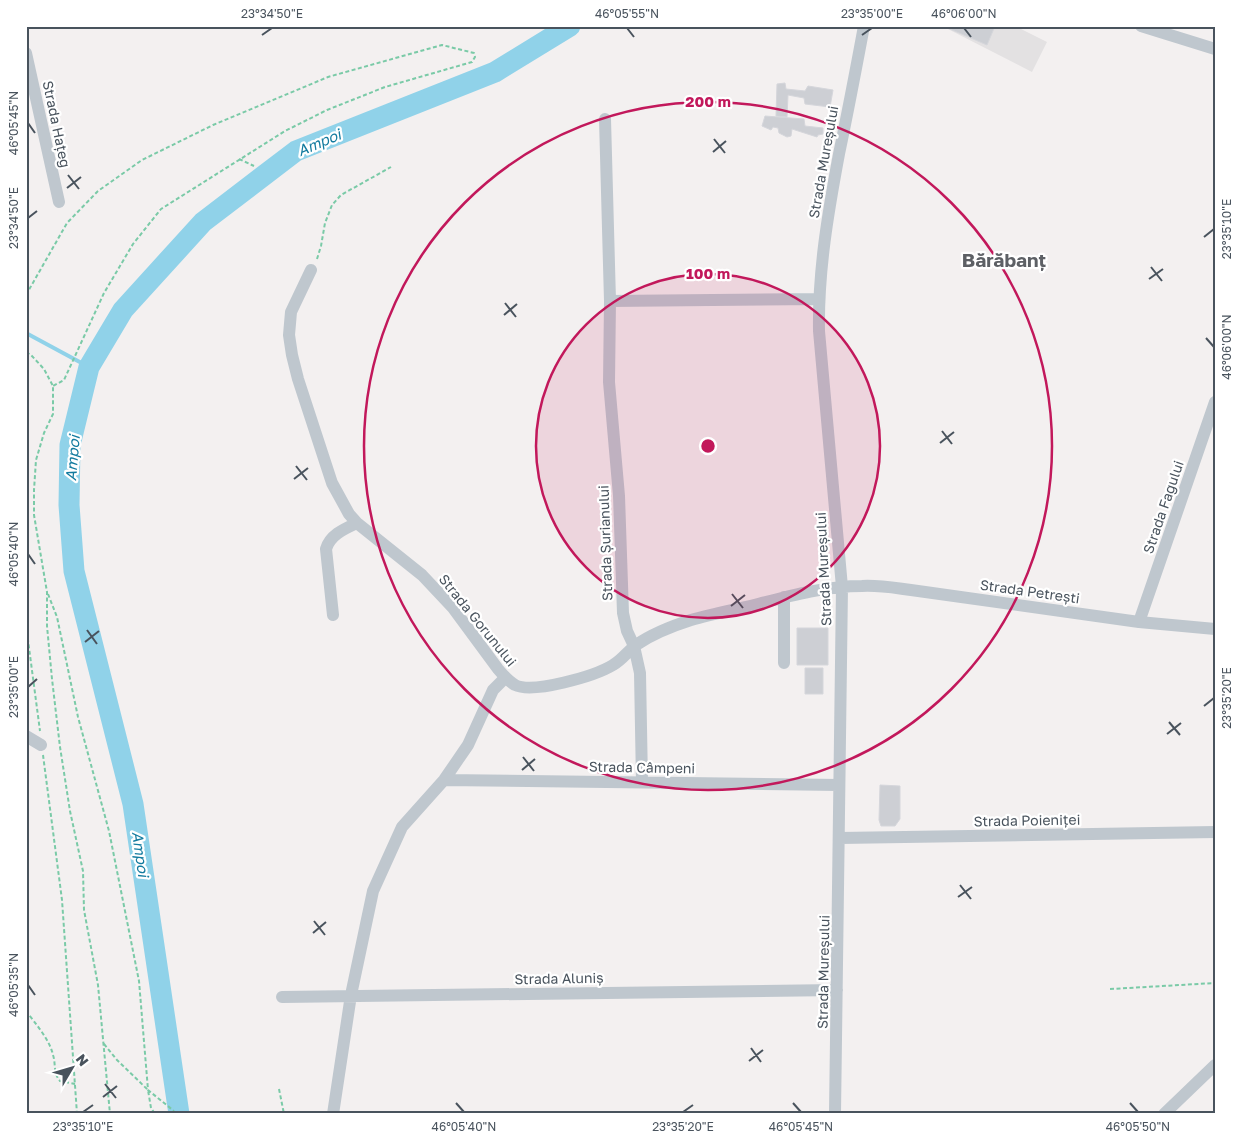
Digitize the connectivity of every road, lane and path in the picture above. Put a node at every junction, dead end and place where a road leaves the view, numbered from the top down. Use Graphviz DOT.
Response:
graph roads {
  1 [pos="864,26"];
  2 [pos="1141,26"];
  3 [pos="1215,49"];
  4 [pos="26,53"];
  5 [pos="605,119"];
  6 [pos="239,159"];
  7 [pos="254,166"];
  8 [pos="391,167"];
  9 [pos="59,202"];
  10 [pos="311,270"];
  11 [pos="26,295"];
  12 [pos="819,299"];
  13 [pos="610,301"];
  14 [pos="26,352"];
  15 [pos="53,386"];
  16 [pos="1215,402"];
  17 [pos="357,523"];
  18 [pos="842,587"];
  19 [pos="47,592"];
  20 [pos="784,597"];
  21 [pos="333,615"];
  22 [pos="1139,622"];
  23 [pos="26,626"];
  24 [pos="1215,629"];
  25 [pos="634,646"];
  26 [pos="784,663"];
  27 [pos="505,678"];
  28 [pos="26,736"];
  29 [pos="41,745"];
  30 [pos="444,780"];
  31 [pos="642,782"];
  32 [pos="838,785"];
  33 [pos="1215,832"];
  34 [pos="840,838"];
  35 [pos="1215,983"];
  36 [pos="1110,989"];
  37 [pos="837,990"];
  38 [pos="351,995"];
  39 [pos="282,996"];
  40 [pos="26,1011"];
  41 [pos="104,1044"];
  42 [pos="1215,1065"];
  43 [pos="75,1084"];
  44 [pos="279,1089"];
  45 [pos="148,1090"];
  46 [pos="174,1111"];
  47 [pos="77,1114"];
  48 [pos="110,1114"];
  49 [pos="154,1114"];
  50 [pos="284,1114"];
  51 [pos="333,1114"];
  52 [pos="835,1114"];
  53 [pos="1164,1114"];
  1 -- 12 [label="street, Strada Mureșului"];
  2 -- 3 [label="street"];
  4 -- 9 [label="street, Strada Hațeg"];
  5 -- 13 [label="street, Strada Șurianului"];
  6 -- 7 [label="path"];
  6 -- 11 [label="path"];
  6 -- 15 [label="path"];
  8 -- 10 [label="path"];
  10 -- 17 [label="street, Strada Gorunului"];
  12 -- 13 [label="street"];
  12 -- 18 [label="street, Strada Mureșului"];
  13 -- 25 [label="street, Strada Șurianului"];
  14 -- 15 [label="path"];
  15 -- 19 [label="path"];
  16 -- 22 [label="street, Strada Fagului"];
  17 -- 21 [label="street"];
  17 -- 27 [label="street, Strada Gorunului"];
  18 -- 20 [label="street, Strada Gorunului"];
  18 -- 22 [label="street, Strada Petrești"];
  18 -- 32 [label="street, Strada Mureșului"];
  19 -- 41 [label="path"];
  19 -- 45 [label="path"];
  20 -- 25 [label="street, Strada Gorunului"];
  20 -- 26 [label="street"];
  22 -- 24 [label="street, Strada Petrești"];
  23 -- 29 [label="path"];
  25 -- 27 [label="street, Strada Gorunului"];
  25 -- 31 [label="street, Strada Șurianului"];
  27 -- 30 [label="street"];
  28 -- 29 [label="street"];
  29 -- 43 [label="path"];
  30 -- 31 [label="street, Strada Câmpeni"];
  30 -- 38 [label="street"];
  31 -- 32 [label="street, Strada Câmpeni"];
  32 -- 34 [label="street, Strada Mureșului"];
  33 -- 34 [label="street, Strada Poieniței"];
  34 -- 37 [label="street, Strada Mureșului"];
  35 -- 36 [label="path"];
  37 -- 38 [label="street, Strada Aluniș"];
  37 -- 52 [label="street, Strada Mureșului"];
  38 -- 39 [label="street, Strada Aluniș"];
  38 -- 51 [label="street"];
  40 -- 43 [label="path"];
  41 -- 45 [label="path"];
  41 -- 48 [label="path"];
  42 -- 53 [label="street"];
  43 -- 47 [label="path"];
  44 -- 50 [label="path"];
  45 -- 46 [label="path"];
  45 -- 49 [label="path"];
}
